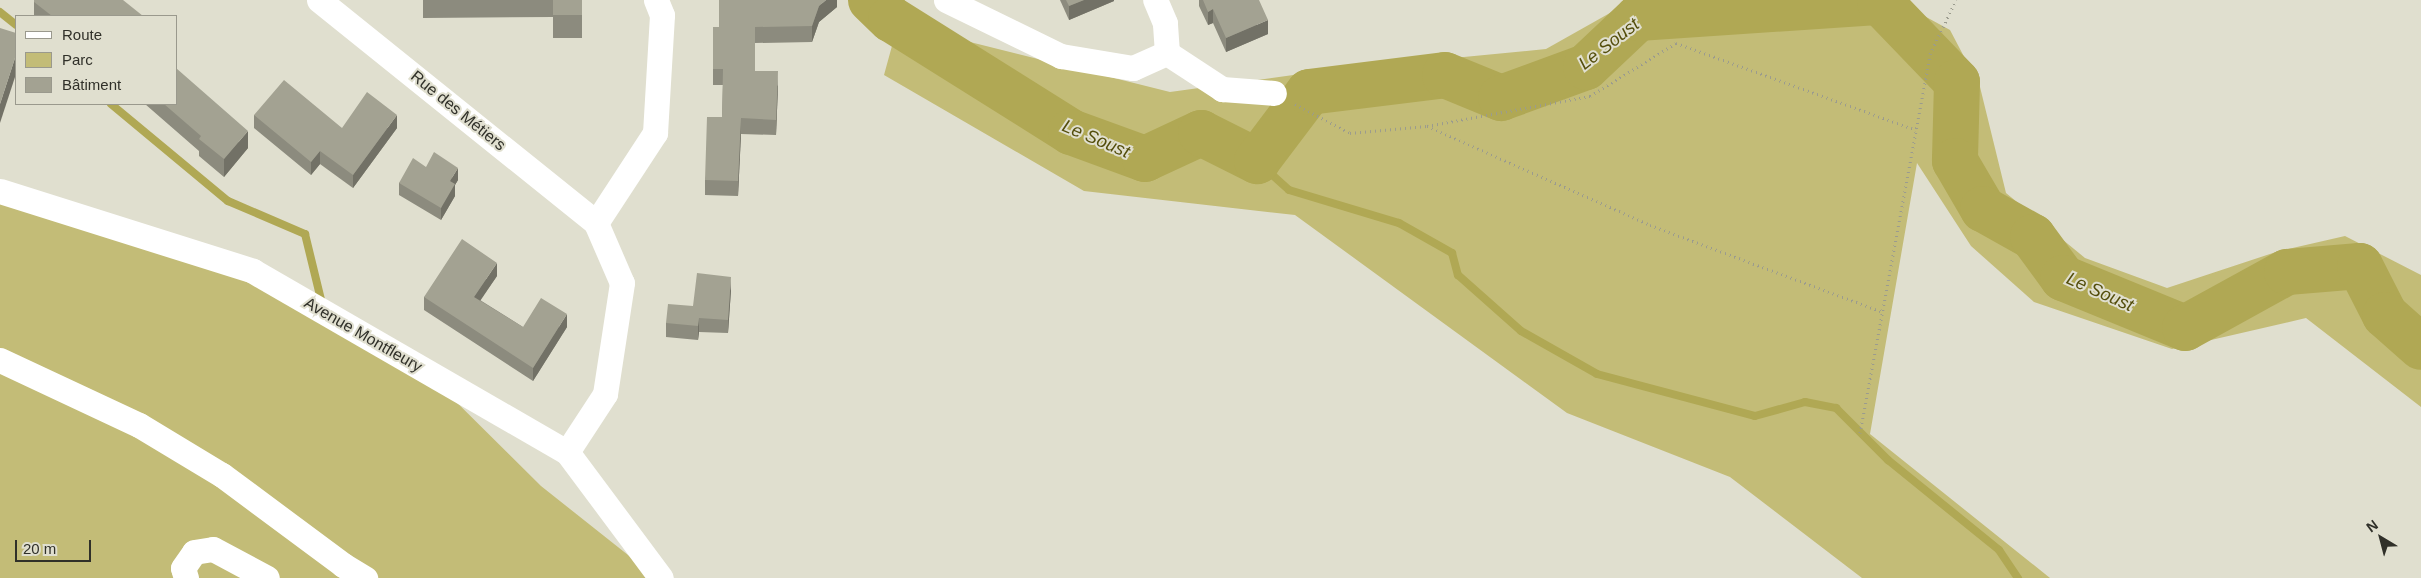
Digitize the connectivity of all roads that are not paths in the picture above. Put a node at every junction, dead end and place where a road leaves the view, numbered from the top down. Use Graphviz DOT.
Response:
graph roads {
  1 [pos="320,0"];
  2 [pos="656,0"];
  3 [pos="946,0"];
  4 [pos="1154,0"];
  5 [pos="1167,53"];
  6 [pos="1274,93"];
  7 [pos="0,191"];
  8 [pos="596,223"];
  9 [pos="0,360"];
  10 [pos="567,452"];
  11 [pos="186,578"];
  12 [pos="267,578"];
  13 [pos="366,578"];
  14 [pos="661,578"];
  1 -- 8 [label="street, Rue des Métiers"];
  2 -- 8 [label="street"];
  3 -- 5 [label="street"];
  4 -- 5 [label="street"];
  5 -- 6 [label="street"];
  7 -- 10 [label="street, Avenue Montfleury"];
  8 -- 10 [label="street, Rue des Métiers"];
  9 -- 13 [label="street"];
  10 -- 14 [label="street, Avenue Montfleury"];
  11 -- 12 [label="street"];
}
